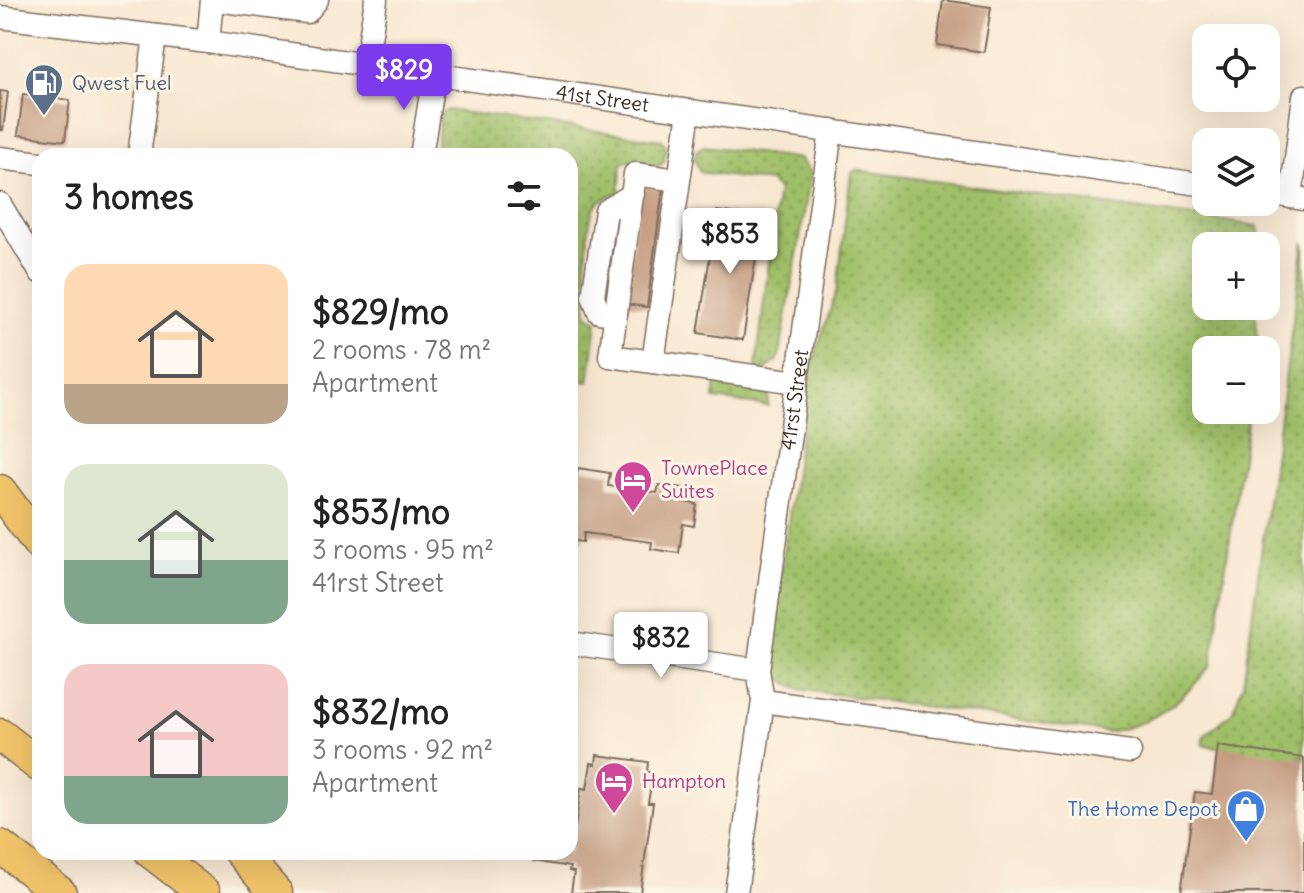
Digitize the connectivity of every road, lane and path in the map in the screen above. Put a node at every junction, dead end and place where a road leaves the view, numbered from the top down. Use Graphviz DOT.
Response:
graph roads {
  1 [pos="214,0"];
  2 [pos="317,0"];
  3 [pos="376,0"];
  4 [pos="0,17"];
  5 [pos="155,36"];
  6 [pos="208,42"];
  7 [pos="366,65"];
  8 [pos="434,75"];
  9 [pos="1304,96"];
  10 [pos="689,111"];
  11 [pos="831,131"];
  12 [pos="140,148"];
  13 [pos="422,148"];
  14 [pos="0,158"];
  15 [pos="32,162"];
  16 [pos="678,180"];
  17 [pos="1192,183"];
  18 [pos="1297,198"];
  19 [pos="0,204"];
  20 [pos="32,258"];
  21 [pos="653,362"];
  22 [pos="797,382"];
  23 [pos="0,491"];
  24 [pos="32,534"];
  25 [pos="578,644"];
  26 [pos="758,670"];
  27 [pos="763,701"];
  28 [pos="0,735"];
  29 [pos="1130,752"];
  30 [pos="32,760"];
  31 [pos="0,846"];
  32 [pos="161,860"];
  33 [pos="247,860"];
  34 [pos="60,893"];
  35 [pos="204,893"];
  36 [pos="276,893"];
  37 [pos="736,893"];
  1 -- 2 [label="street"];
  1 -- 6 [label="street"];
  3 -- 7 [label="street"];
  4 -- 5 [label="street, 41st Street"];
  5 -- 6 [label="street, 41st Street"];
  5 -- 12 [label="street"];
  6 -- 7 [label="street, 41st Street"];
  7 -- 8 [label="street, 41st Street"];
  8 -- 10 [label="street, 41st Street"];
  8 -- 13 [label="street"];
  9 -- 18 [label="street"];
  10 -- 11 [label="street, 41st Street"];
  10 -- 16 [label="street"];
  11 -- 17 [label="street, 41st Street"];
  11 -- 22 [label="street, 41rst Street"];
  14 -- 15 [label="street"];
  16 -- 21 [label="street"];
  16 -- 21 [label="street"];
  19 -- 20 [label="street"];
  21 -- 22 [label="street"];
  22 -- 26 [label="street, 41rst Street"];
  23 -- 24 [label="highway"];
  25 -- 26 [label="street"];
  26 -- 27 [label="street, 41rst Street"];
  27 -- 29 [label="street"];
  27 -- 37 [label="street, 41rst Street"];
  28 -- 30 [label="highway"];
  31 -- 34 [label="highway"];
  32 -- 35 [label="highway"];
  33 -- 36 [label="highway"];
}
